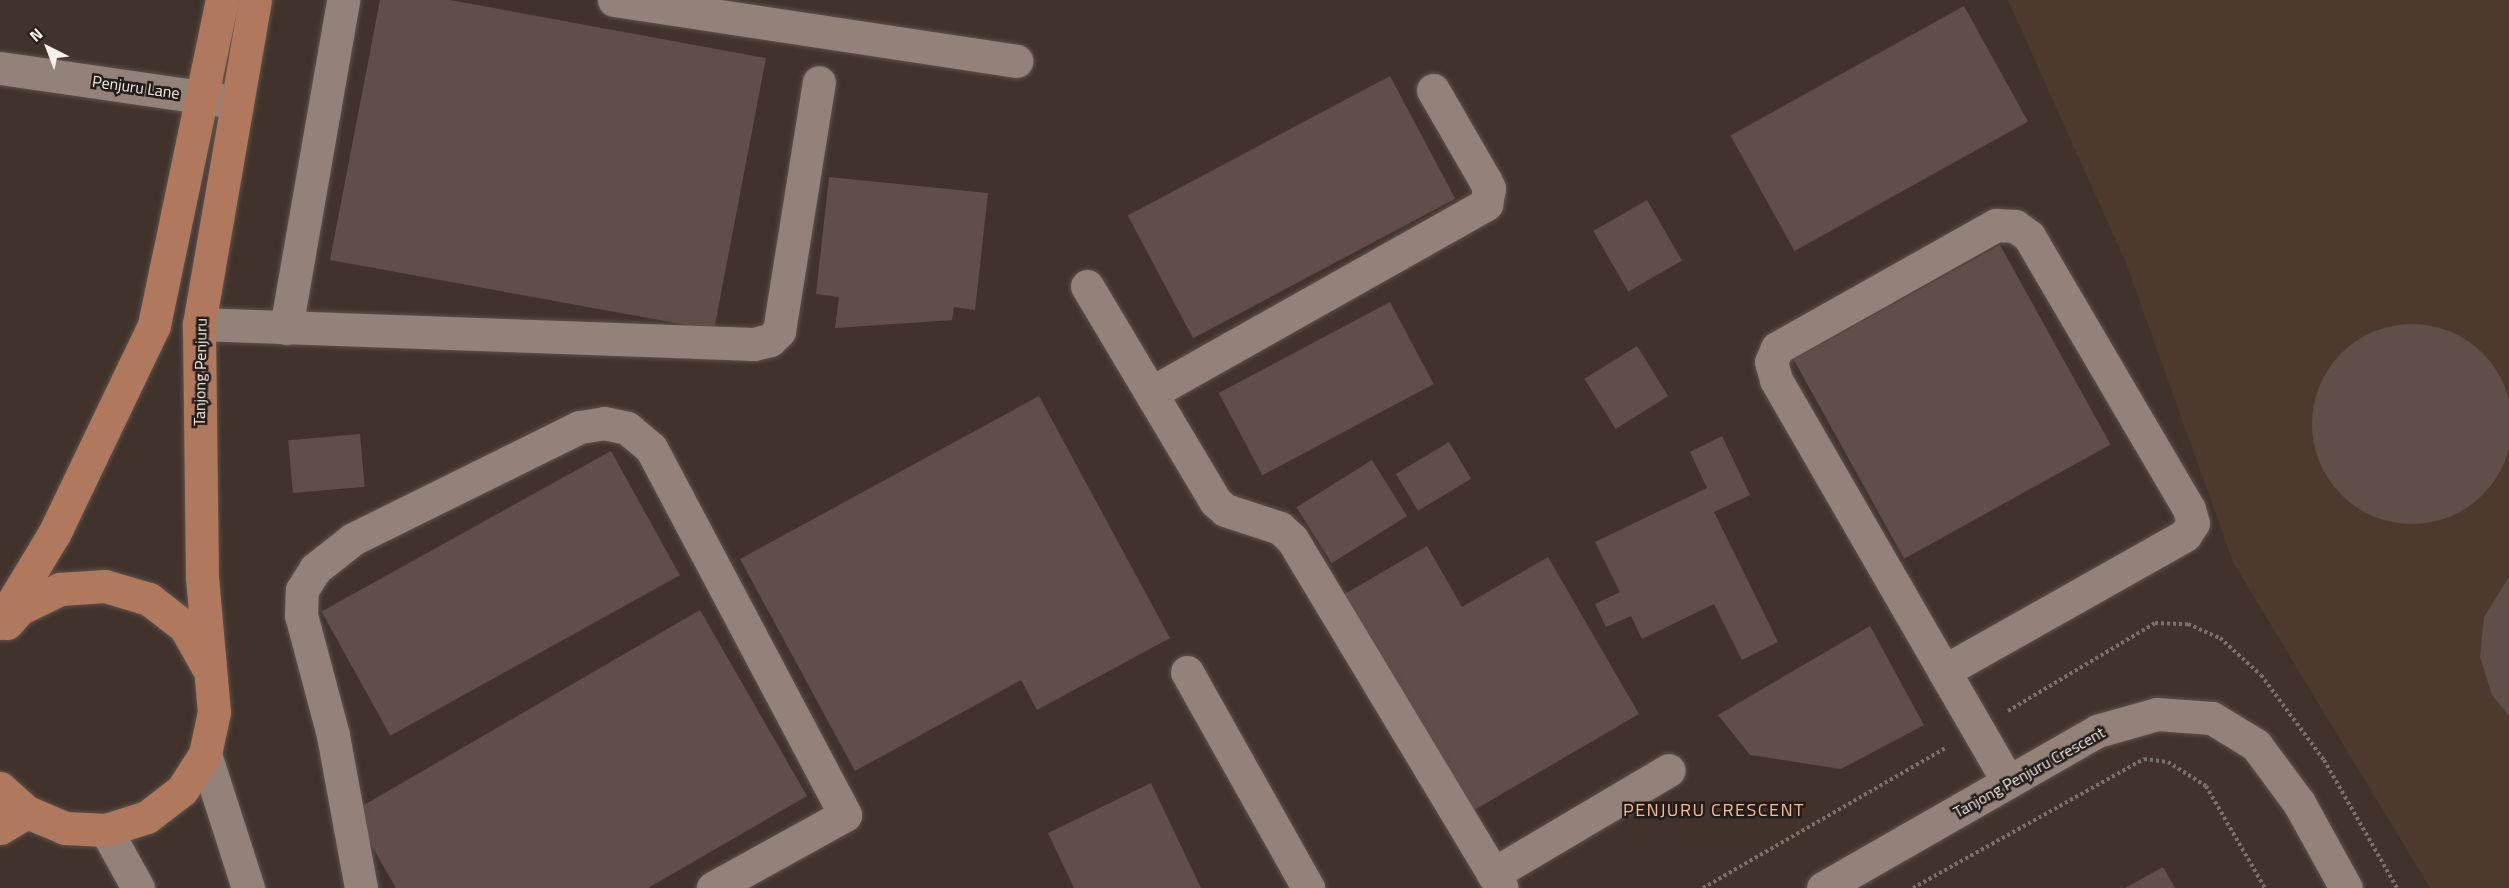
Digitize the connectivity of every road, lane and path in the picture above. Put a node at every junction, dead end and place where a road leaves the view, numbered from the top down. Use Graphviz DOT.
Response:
graph roads {
  1 [pos="222,0"];
  2 [pos="255,0"];
  3 [pos="343,0"];
  4 [pos="614,0"];
  5 [pos="1016,61"];
  6 [pos="0,68"];
  7 [pos="819,82"];
  8 [pos="1433,90"];
  9 [pos="220,99"];
  10 [pos="1087,286"];
  11 [pos="199,324"];
  12 [pos="286,328"];
  13 [pos="1150,393"];
  14 [pos="0,623"];
  15 [pos="0,630"];
  16 [pos="1944,671"];
  17 [pos="1187,672"];
  18 [pos="214,712"];
  19 [pos="205,754"];
  20 [pos="1669,770"];
  21 [pos="2008,782"];
  22 [pos="0,788"];
  23 [pos="13,820"];
  24 [pos="106,830"];
  25 [pos="1497,881"];
  26 [pos="138,888"];
  27 [pos="248,888"];
  28 [pos="361,888"];
  29 [pos="713,888"];
  30 [pos="1308,888"];
  31 [pos="1823,888"];
  32 [pos="1913,888"];
  33 [pos="2265,888"];
  34 [pos="2346,888"];
  1 -- 9 [label="main road, Tanjong Penjuru"];
  2 -- 9 [label="main road, Tanjong Penjuru"];
  3 -- 12 [label="street"];
  4 -- 5 [label="street"];
  6 -- 9 [label="street, Penjuru Lane"];
  7 -- 12 [label="street"];
  8 -- 13 [label="street"];
  9 -- 11 [label="main road, Tanjong Penjuru"];
  9 -- 14 [label="main road, Tanjong Penjuru"];
  10 -- 13 [label="street"];
  11 -- 12 [label="street"];
  11 -- 18 [label="main road, Tanjong Penjuru"];
  13 -- 25 [label="street"];
  15 -- 18 [label="main road, Tanjong Penjuru"];
  16 -- 16 [label="street"];
  16 -- 21 [label="street"];
  17 -- 30 [label="street"];
  18 -- 19 [label="main road, Tanjong Penjuru"];
  19 -- 24 [label="main road, Tanjong Penjuru"];
  19 -- 27 [label="street, Tanjong Penjuru"];
  20 -- 25 [label="street"];
  21 -- 31 [label="street, Tanjong Penjuru Crescent"];
  21 -- 34 [label="street, Tanjong Penjuru Crescent"];
  22 -- 23 [label="main road, Tanjong Penjuru"];
  23 -- 24 [label="main road, Tanjong Penjuru"];
  24 -- 26 [label="street"];
  28 -- 29 [label="street"];
  32 -- 33 [label="path"];
}
